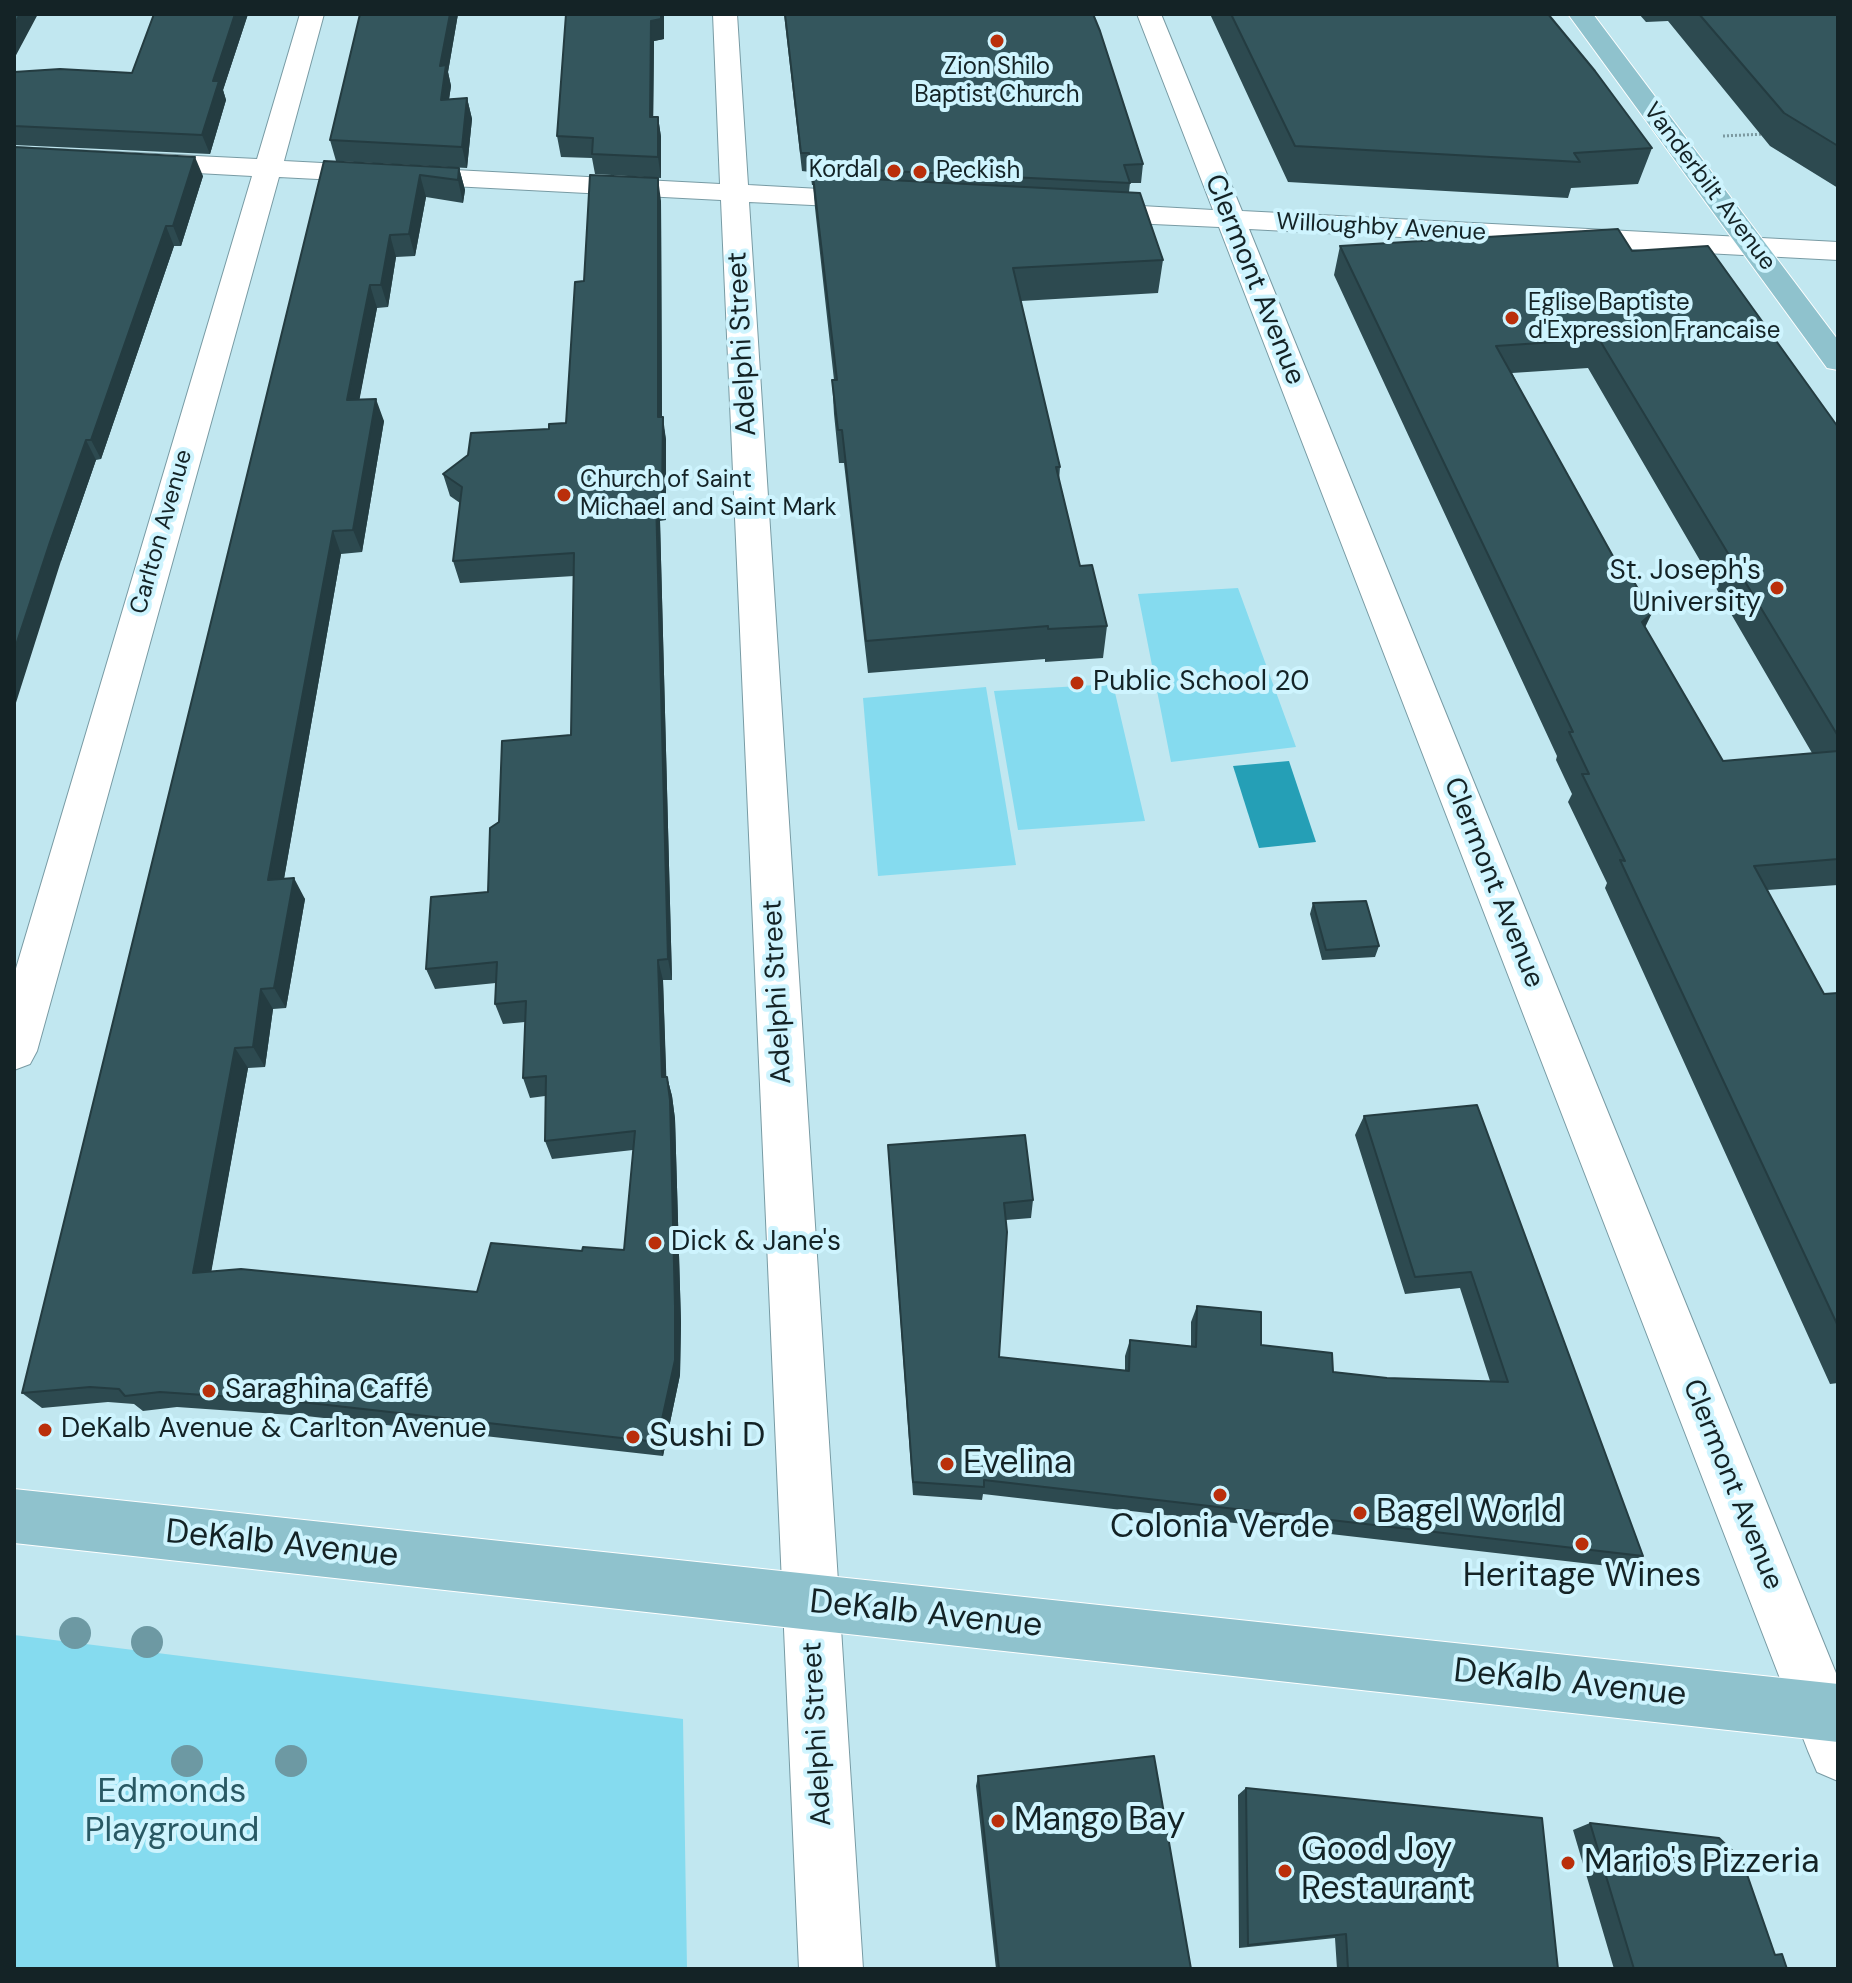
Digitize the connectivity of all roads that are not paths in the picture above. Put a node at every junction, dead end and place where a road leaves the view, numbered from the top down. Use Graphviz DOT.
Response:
graph roads {
  1 [pos="312,14"];
  2 [pos="725,14"];
  3 [pos="1149,14"];
  4 [pos="1580,14"];
  5 [pos="14,155"];
  6 [pos="266,167"];
  7 [pos="735,193"];
  8 [pos="901,202"];
  9 [pos="1055,210"];
  10 [pos="1230,220"];
  11 [pos="1753,247"];
  12 [pos="1838,251"];
  13 [pos="1838,361"];
  14 [pos="14,1051"];
  15 [pos="14,1516"];
  16 [pos="810,1603"];
  17 [pos="1833,1725"];
  18 [pos="831,1969"];
  1 -- 6 [label="street, Carlton Avenue"];
  2 -- 7 [label="street, Adelphi Street"];
  3 -- 10 [label="street, Clermont Avenue"];
  4 -- 11 [label="main road, Vanderbilt Avenue"];
  5 -- 6 [label="street"];
  6 -- 7 [label="street"];
  6 -- 14 [label="street, Carlton Avenue"];
  7 -- 8 [label="street"];
  7 -- 16 [label="street, Adelphi Street"];
  9 -- 10 [label="street, Willoughby Avenue"];
  10 -- 11 [label="street, Willoughby Avenue"];
  10 -- 17 [label="street, Clermont Avenue"];
  11 -- 12 [label="street, Willoughby Avenue"];
  11 -- 13 [label="main road, Vanderbilt Avenue"];
  15 -- 16 [label="main road, DeKalb Avenue"];
  16 -- 17 [label="main road, DeKalb Avenue"];
  16 -- 18 [label="street, Adelphi Street"];
}
